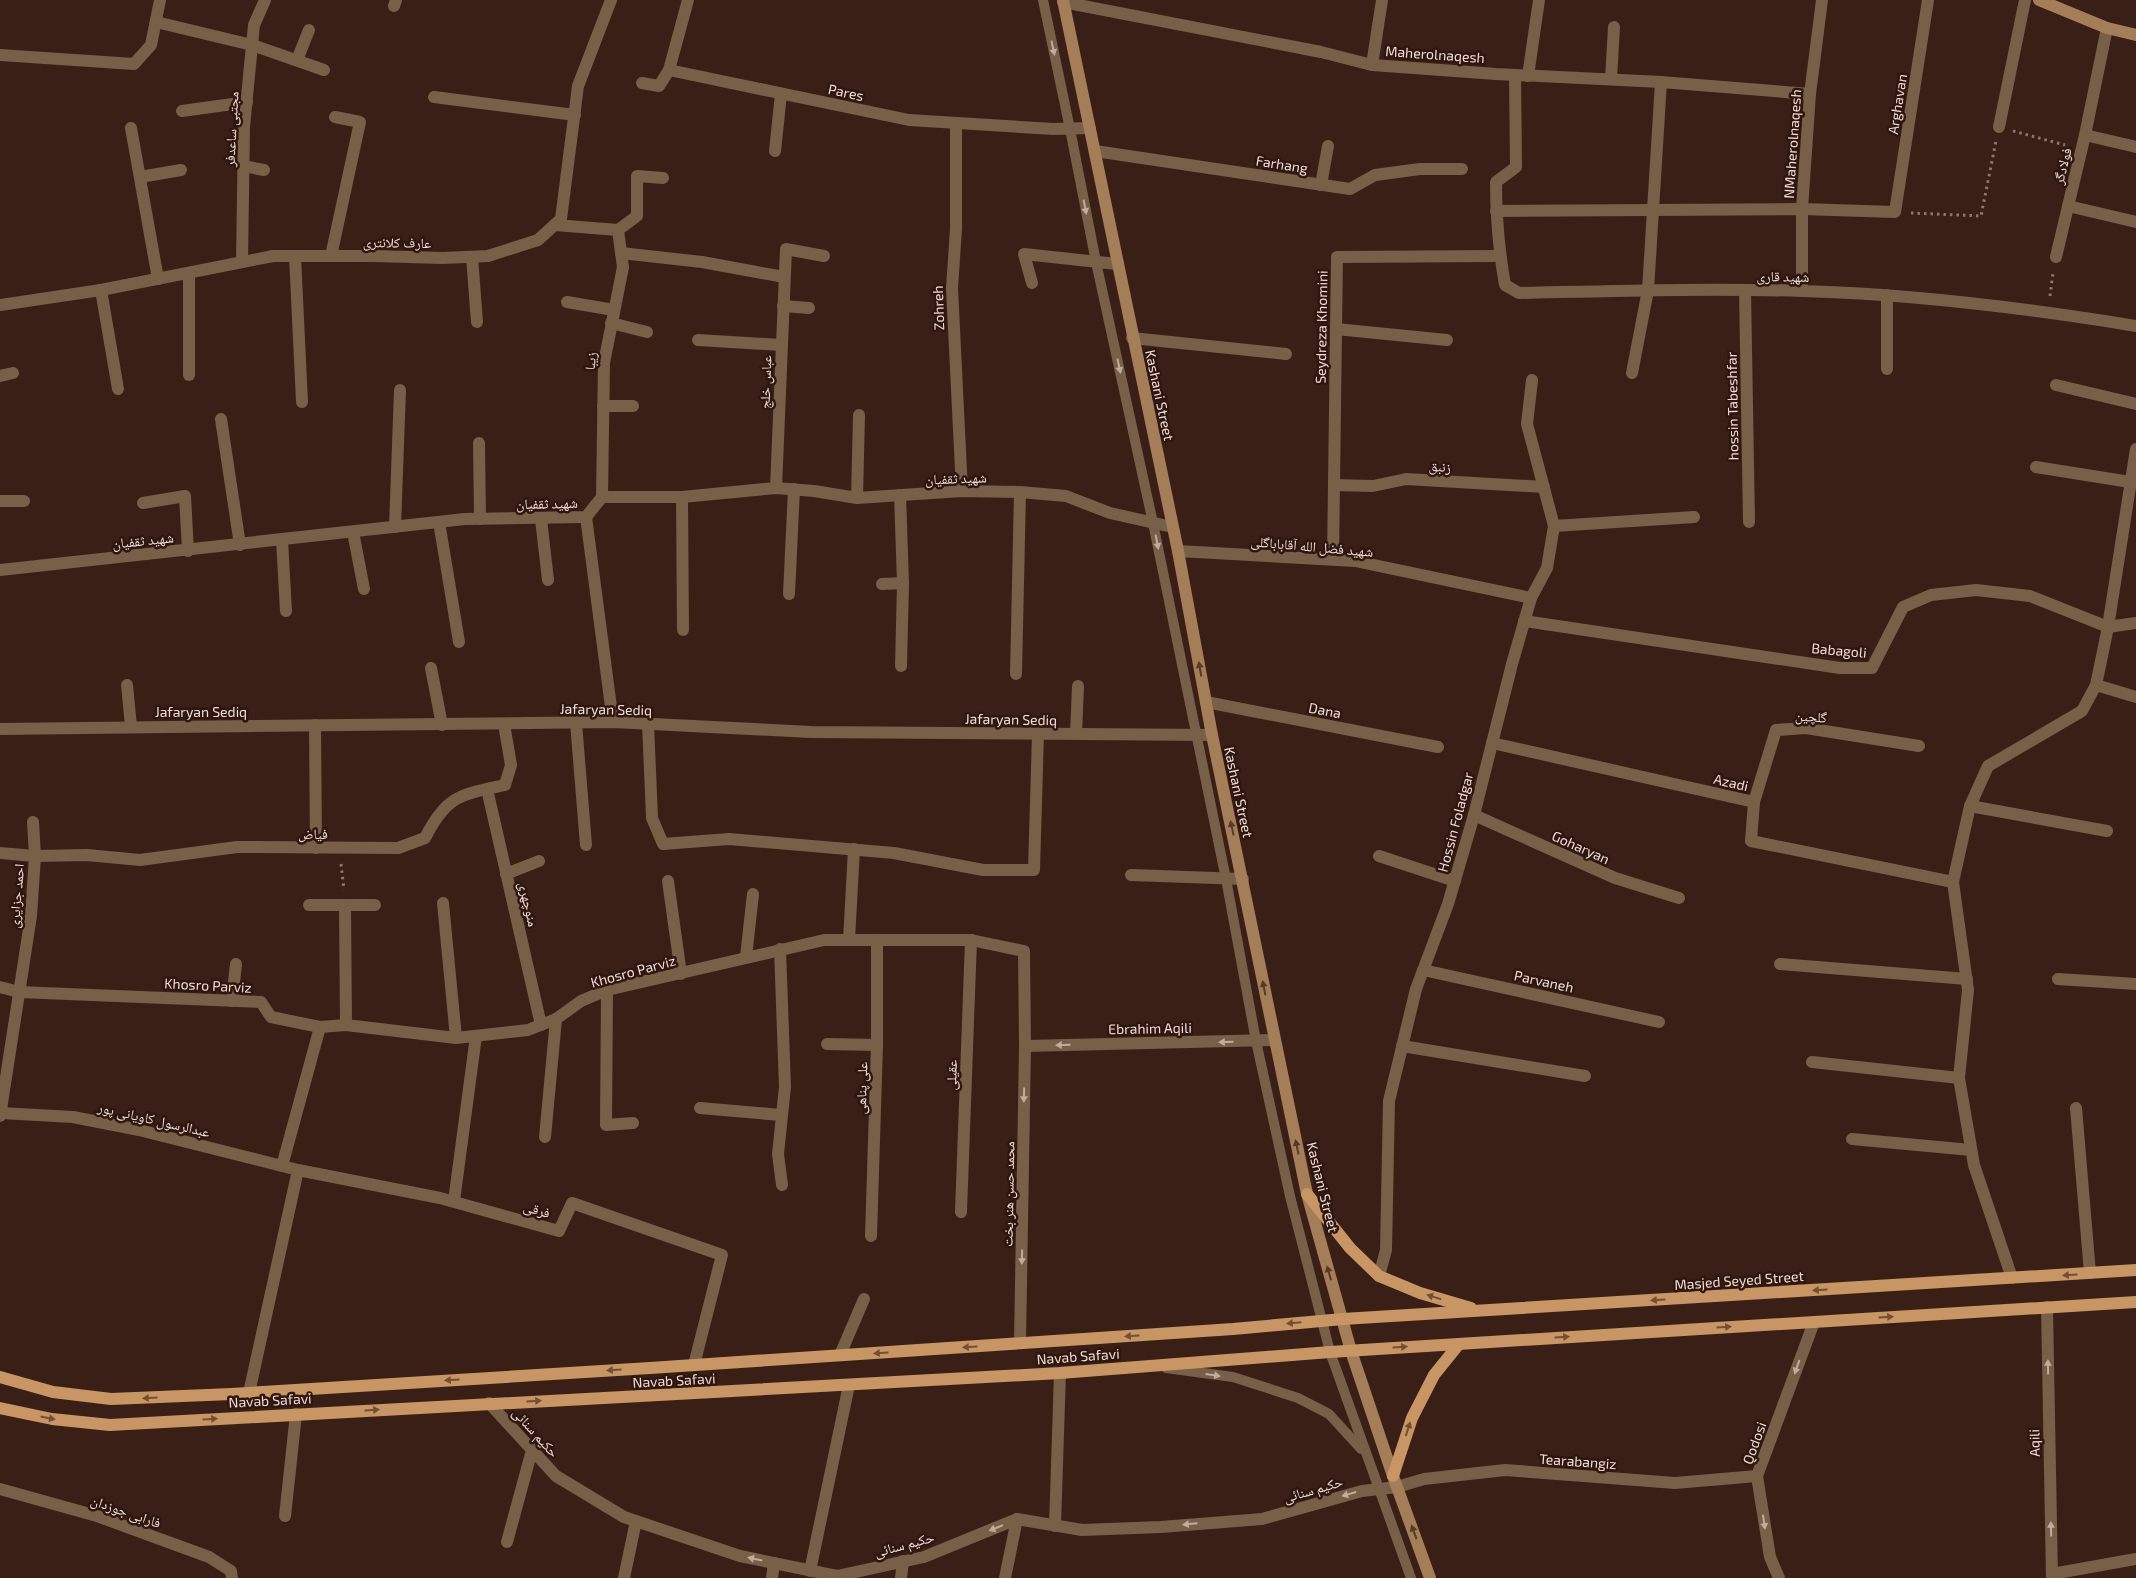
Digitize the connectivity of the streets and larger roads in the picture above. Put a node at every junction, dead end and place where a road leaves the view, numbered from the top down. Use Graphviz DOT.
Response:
graph roads {
  1 [pos="160,0"];
  2 [pos="265,0"];
  3 [pos="610,0"];
  4 [pos="688,0"];
  5 [pos="1382,0"];
  6 [pos="1538,0"];
  7 [pos="1822,0"];
  8 [pos="1928,0"];
  9 [pos="2025,0"];
  10 [pos="2039,0"];
  11 [pos="1063,1"];
  12 [pos="156,22"];
  13 [pos="1614,27"];
  14 [pos="2107,28"];
  15 [pos="309,30"];
  16 [pos="2136,35"];
  17 [pos="252,45"];
  18 [pos="0,55"];
  19 [pos="297,60"];
  20 [pos="1372,65"];
  21 [pos="324,70"];
  22 [pos="669,70"];
  23 [pos="1515,75"];
  24 [pos="1528,76"];
  25 [pos="1611,79"];
  26 [pos="1661,82"];
  27 [pos="642,83"];
  28 [pos="781,94"];
  29 [pos="1810,94"];
  30 [pos="434,97"];
  31 [pos="246,102"];
  32 [pos="182,111"];
  33 [pos="575,115"];
  34 [pos="335,117"];
  35 [pos="956,124"];
  36 [pos="1999,127"];
  37 [pos="132,128"];
  38 [pos="1090,128"];
  39 [pos="2085,135"];
  40 [pos="1328,146"];
  41 [pos="2136,147"];
  42 [pos="775,151"];
  43 [pos="1095,151"];
  44 [pos="243,166"];
  45 [pos="1462,169"];
  46 [pos="181,170"];
  47 [pos="264,170"];
  48 [pos="140,177"];
  49 [pos="663,178"];
  50 [pos="1321,185"];
  51 [pos="2068,206"];
  52 [pos="1653,209"];
  53 [pos="1802,209"];
  54 [pos="1496,211"];
  55 [pos="2136,222"];
  56 [pos="555,225"];
  57 [pos="618,230"];
  58 [pos="621,253"];
  59 [pos="295,256"];
  60 [pos="332,256"];
  61 [pos="824,256"];
  62 [pos="1500,256"];
  63 [pos="472,257"];
  64 [pos="2056,257"];
  65 [pos="242,262"];
  66 [pos="1117,264"];
  67 [pos="189,273"];
  68 [pos="784,277"];
  69 [pos="158,279"];
  70 [pos="1032,283"];
  71 [pos="100,290"];
  72 [pos="1648,290"];
  73 [pos="1745,290"];
  74 [pos="1802,290"];
  75 [pos="1887,295"];
  76 [pos="567,302"];
  77 [pos="0,305"];
  78 [pos="782,306"];
  79 [pos="809,308"];
  80 [pos="614,310"];
  81 [pos="477,322"];
  82 [pos="611,323"];
  83 [pos="2136,326"];
  84 [pos="1336,329"];
  85 [pos="646,332"];
  86 [pos="1132,338"];
  87 [pos="698,340"];
  88 [pos="1447,340"];
  89 [pos="781,345"];
  90 [pos="1286,354"];
  91 [pos="1887,369"];
  92 [pos="14,373"];
  93 [pos="1632,373"];
  94 [pos="189,375"];
  95 [pos="0,376"];
  96 [pos="1532,380"];
  97 [pos="2056,385"];
  98 [pos="118,389"];
  99 [pos="400,390"];
  100 [pos="302,402"];
  101 [pos="2136,404"];
  102 [pos="603,406"];
  103 [pos="633,406"];
  104 [pos="859,416"];
  105 [pos="221,419"];
  106 [pos="479,443"];
  107 [pos="2136,449"];
  108 [pos="2036,466"];
  109 [pos="2130,482"];
  110 [pos="1334,485"];
  111 [pos="1544,487"];
  112 [pos="776,488"];
  113 [pos="794,489"];
  114 [pos="962,491"];
  115 [pos="1020,492"];
  116 [pos="900,495"];
  117 [pos="602,497"];
  118 [pos="682,497"];
  119 [pos="857,498"];
  120 [pos="0,501"];
  121 [pos="24,501"];
  122 [pos="143,503"];
  123 [pos="586,517"];
  124 [pos="1694,517"];
  125 [pos="541,518"];
  126 [pos="480,519"];
  127 [pos="439,522"];
  128 [pos="1749,522"];
  129 [pos="1554,526"];
  130 [pos="395,527"];
  131 [pos="1172,528"];
  132 [pos="353,532"];
  133 [pos="282,540"];
  134 [pos="240,545"];
  135 [pos="188,551"];
  136 [pos="1178,552"];
  137 [pos="1334,559"];
  138 [pos="0,570"];
  139 [pos="548,580"];
  140 [pos="903,583"];
  141 [pos="882,584"];
  142 [pos="364,589"];
  143 [pos="789,594"];
  144 [pos="1531,598"];
  145 [pos="286,611"];
  146 [pos="1524,621"];
  147 [pos="2136,623"];
  148 [pos="2108,626"];
  149 [pos="683,630"];
  150 [pos="459,642"];
  151 [pos="901,666"];
  152 [pos="431,668"];
  153 [pos="1016,674"];
  154 [pos="127,685"];
  155 [pos="2096,685"];
  156 [pos="1078,686"];
  157 [pos="2136,696"];
  158 [pos="1206,702"];
  159 [pos="613,722"];
  160 [pos="576,723"];
  161 [pos="504,724"];
  162 [pos="648,724"];
  163 [pos="315,725"];
  164 [pos="442,725"];
  165 [pos="131,726"];
  166 [pos="0,729"];
  167 [pos="1038,734"];
  168 [pos="1076,734"];
  169 [pos="1212,735"];
  170 [pos="1492,742"];
  171 [pos="1919,746"];
  172 [pos="1438,747"];
  173 [pos="487,789"];
  174 [pos="1754,802"];
  175 [pos="1972,807"];
  176 [pos="1474,815"];
  177 [pos="33,822"];
  178 [pos="2107,831"];
  179 [pos="586,845"];
  180 [pos="316,848"];
  181 [pos="854,849"];
  182 [pos="0,853"];
  183 [pos="35,856"];
  184 [pos="1379,856"];
  185 [pos="539,861"];
  186 [pos="506,874"];
  187 [pos="1131,875"];
  188 [pos="1243,879"];
  189 [pos="1455,880"];
  190 [pos="668,881"];
  191 [pos="1953,882"];
  192 [pos="753,894"];
  193 [pos="1679,898"];
  194 [pos="443,904"];
  195 [pos="309,905"];
  196 [pos="345,905"];
  197 [pos="375,905"];
  198 [pos="849,940"];
  199 [pos="971,940"];
  200 [pos="877,941"];
  201 [pos="780,949"];
  202 [pos="746,957"];
  203 [pos="236,964"];
  204 [pos="1780,964"];
  205 [pos="1422,970"];
  206 [pos="681,974"];
  207 [pos="1967,979"];
  208 [pos="2058,979"];
  209 [pos="2136,984"];
  210 [pos="0,987"];
  211 [pos="607,990"];
  212 [pos="19,992"];
  213 [pos="232,1001"];
  214 [pos="556,1019"];
  215 [pos="1659,1022"];
  216 [pos="346,1024"];
  217 [pos="542,1025"];
  218 [pos="320,1027"];
  219 [pos="476,1036"];
  220 [pos="456,1038"];
  221 [pos="1274,1040"];
  222 [pos="827,1044"];
  223 [pos="877,1045"];
  224 [pos="1025,1046"];
  225 [pos="1402,1046"];
  226 [pos="5,1049"];
  227 [pos="1812,1062"];
  228 [pos="1585,1076"];
  229 [pos="1959,1078"];
  230 [pos="700,1108"];
  231 [pos="2076,1108"];
  232 [pos="0,1114"];
  233 [pos="781,1115"];
  234 [pos="633,1123"];
  235 [pos="545,1137"];
  236 [pos="1852,1138"];
  237 [pos="1971,1150"];
  238 [pos="282,1166"];
  239 [pos="298,1170"];
  240 [pos="782,1184"];
  241 [pos="1307,1194"];
  242 [pos="454,1201"];
  243 [pos="961,1212"];
  244 [pos="871,1236"];
  245 [pos="2136,1270"];
  246 [pos="2090,1273"];
  247 [pos="1379,1276"];
  248 [pos="2012,1278"];
  249 [pos="864,1299"];
  250 [pos="2136,1302"];
  251 [pos="2047,1307"];
  252 [pos="1481,1311"];
  253 [pos="1343,1319"];
  254 [pos="1814,1322"];
  255 [pos="1020,1343"];
  256 [pos="1459,1344"];
  257 [pos="1351,1350"];
  258 [pos="840,1355"];
  259 [pos="694,1365"];
  260 [pos="1060,1373"];
  261 [pos="0,1377"];
  262 [pos="849,1385"];
  263 [pos="249,1393"];
  264 [pos="489,1404"];
  265 [pos="0,1408"];
  266 [pos="296,1414"];
  267 [pos="532,1450"];
  268 [pos="1757,1476"];
  269 [pos="1395,1481"];
  270 [pos="0,1489"];
  271 [pos="285,1516"];
  272 [pos="1017,1519"];
  273 [pos="636,1521"];
  274 [pos="1055,1526"];
  275 [pos="506,1542"];
  276 [pos="2136,1559"];
  277 [pos="903,1561"];
  278 [pos="774,1563"];
  279 [pos="810,1571"];
  280 [pos="2052,1576"];
  281 [pos="232,1578"];
  282 [pos="624,1578"];
  283 [pos="772,1578"];
  284 [pos="901,1578"];
  285 [pos="1005,1578"];
  286 [pos="1430,1578"];
  287 [pos="1779,1578"];
  1 -- 12 [label="street"];
  2 -- 17 [label="street, مجتبی ساعدفر"];
  3 -- 33 [label="street"];
  4 -- 22 [label="street"];
  5 -- 20 [label="street"];
  6 -- 24 [label="street"];
  7 -- 29 [label="street, NMaherolnaqesh"];
  8 -- 53 [label="street, Arghavan"];
  9 -- 36 [label="street"];
  10 -- 14 [label="main road"];
  11 -- 20 [label="street, Maherolnaqesh"];
  11 -- 38 [label="main road, Kashani Street"];
  12 -- 17 [label="street"];
  12 -- 18 [label="street"];
  13 -- 25 [label="street"];
  14 -- 16 [label="main road"];
  14 -- 39 [label="street, فولادگر"];
  15 -- 19 [label="street"];
  17 -- 19 [label="street"];
  17 -- 31 [label="street, مجتبی ساعدفر"];
  19 -- 21 [label="street"];
  20 -- 23 [label="street, Maherolnaqesh"];
  22 -- 27 [label="street"];
  22 -- 28 [label="street, Pares"];
  23 -- 24 [label="street, Maherolnaqesh"];
  23 -- 54 [label="street, شهید قاری"];
  24 -- 25 [label="street, Maherolnaqesh"];
  25 -- 26 [label="street, Maherolnaqesh"];
  26 -- 29 [label="street, Maherolnaqesh"];
  26 -- 52 [label="street"];
  28 -- 35 [label="street, Pares"];
  28 -- 42 [label="street"];
  29 -- 53 [label="street, NMaherolnaqesh"];
  30 -- 33 [label="street"];
  31 -- 32 [label="street"];
  31 -- 44 [label="street, مجتبی ساعدفر"];
  33 -- 56 [label="street"];
  34 -- 60 [label="street"];
  35 -- 38 [label="street, Pares"];
  35 -- 114 [label="street, Zohreh"];
  37 -- 48 [label="street"];
  38 -- 43 [label="main road, Kashani Street"];
  39 -- 41 [label="street"];
  39 -- 51 [label="street, فولادگر"];
  40 -- 50 [label="street"];
  43 -- 50 [label="street, Farhang"];
  43 -- 66 [label="main road, Kashani Street"];
  44 -- 47 [label="street"];
  44 -- 65 [label="street, مجتبی ساعدفر"];
  45 -- 50 [label="street, Farhang"];
  46 -- 48 [label="street"];
  48 -- 69 [label="street"];
  49 -- 57 [label="street"];
  51 -- 55 [label="street"];
  51 -- 64 [label="street, فولادگر"];
  52 -- 53 [label="street"];
  52 -- 54 [label="street"];
  52 -- 72 [label="street"];
  53 -- 74 [label="street, NMaherolnaqesh"];
  54 -- 62 [label="street, شهید قاری"];
  56 -- 57 [label="street"];
  56 -- 63 [label="street, عارف کلانتری"];
  57 -- 58 [label="street, زیبا"];
  58 -- 68 [label="street"];
  58 -- 80 [label="street, زیبا"];
  59 -- 60 [label="street, عارف کلانتری"];
  59 -- 65 [label="street, عارف کلانتری"];
  59 -- 100 [label="street"];
  60 -- 63 [label="street, عارف کلانتری"];
  61 -- 68 [label="street, عباس خلج"];
  62 -- 72 [label="street, شهید قاری"];
  62 -- 84 [label="street, Seydreza Khomini"];
  63 -- 81 [label="street"];
  65 -- 67 [label="street, عارف کلانتری"];
  66 -- 70 [label="street"];
  66 -- 86 [label="main road, Kashani Street"];
  67 -- 69 [label="street, عارف کلانتری"];
  67 -- 94 [label="street"];
  68 -- 78 [label="street, عباس خلج"];
  69 -- 71 [label="street, عارف کلانتری"];
  71 -- 77 [label="street, عارف کلانتری"];
  71 -- 98 [label="street"];
  72 -- 73 [label="street, شهید قاری"];
  72 -- 93 [label="street"];
  73 -- 74 [label="street, شهید قاری"];
  73 -- 128 [label="street, hossin Tabeshfar"];
  74 -- 75 [label="street, شهید قاری"];
  75 -- 83 [label="street, شهید قاری"];
  75 -- 91 [label="street"];
  76 -- 80 [label="street"];
  78 -- 79 [label="street"];
  78 -- 89 [label="street, عباس خلج"];
  80 -- 82 [label="street, زیبا"];
  82 -- 85 [label="street"];
  82 -- 102 [label="street, زیبا"];
  84 -- 88 [label="street"];
  84 -- 110 [label="street, Seydreza Khomini"];
  86 -- 90 [label="street"];
  86 -- 131 [label="main road, Kashani Street"];
  87 -- 89 [label="street"];
  89 -- 112 [label="street, عباس خلج"];
  92 -- 95 [label="street"];
  96 -- 111 [label="street, Hossin Foladgar"];
  97 -- 101 [label="street"];
  99 -- 130 [label="street"];
  102 -- 103 [label="street"];
  102 -- 117 [label="street, زیبا"];
  104 -- 119 [label="street"];
  105 -- 134 [label="street"];
  106 -- 126 [label="street"];
  107 -- 109 [label="street"];
  108 -- 109 [label="street"];
  109 -- 148 [label="street"];
  110 -- 111 [label="street, زنبق"];
  110 -- 137 [label="street, Seydreza Khomini"];
  111 -- 129 [label="street, Hossin Foladgar"];
  112 -- 113 [label="street, شهید ثقفیان"];
  112 -- 118 [label="street, شهید ثقفیان"];
  113 -- 119 [label="street, شهید ثقفیان"];
  113 -- 143 [label="street"];
  114 -- 115 [label="street, شهید ثقفیان"];
  114 -- 116 [label="street, شهید ثقفیان"];
  115 -- 131 [label="street, شهید ثقفیان"];
  115 -- 153 [label="street"];
  116 -- 119 [label="street, شهید ثقفیان"];
  116 -- 140 [label="street"];
  117 -- 118 [label="street, شهید ثقفیان"];
  117 -- 123 [label="street, شهید ثقفیان"];
  118 -- 149 [label="street"];
  120 -- 121 [label="street"];
  122 -- 135 [label="street"];
  123 -- 125 [label="street, شهید ثقفیان"];
  123 -- 159 [label="street"];
  124 -- 129 [label="street"];
  125 -- 126 [label="street, شهید ثقفیان"];
  125 -- 139 [label="street"];
  126 -- 127 [label="street, شهید ثقفیان"];
  127 -- 130 [label="street, شهید ثقفیان"];
  127 -- 150 [label="street"];
  129 -- 144 [label="street, Hossin Foladgar"];
  130 -- 132 [label="street, شهید ثقفیان"];
  131 -- 136 [label="main road, Kashani Street"];
  132 -- 133 [label="street, شهید ثقفیان"];
  132 -- 142 [label="street"];
  133 -- 134 [label="street, شهید ثقفیان"];
  133 -- 145 [label="street"];
  134 -- 135 [label="street, شهید ثقفیان"];
  135 -- 138 [label="street, شهید ثقفیان"];
  136 -- 137 [label="street, شهید فضل الله آقاباباگلی"];
  158 -- 136 [label="main road, Kashani Street, one-way"];
  137 -- 144 [label="street, شهید فضل الله آقاباباگلی"];
  140 -- 141 [label="street"];
  140 -- 151 [label="street"];
  144 -- 146 [label="street, Hossin Foladgar"];
  146 -- 148 [label="street, Babagoli"];
  146 -- 170 [label="street, Hossin Foladgar"];
  147 -- 148 [label="street"];
  148 -- 155 [label="street"];
  152 -- 164 [label="street"];
  154 -- 165 [label="street"];
  155 -- 157 [label="street"];
  155 -- 175 [label="street"];
  156 -- 168 [label="street"];
  158 -- 169 [label="main road, Kashani Street"];
  158 -- 172 [label="street, Dana"];
  159 -- 160 [label="street, Jafaryan Sediq"];
  159 -- 162 [label="street, Jafaryan Sediq"];
  160 -- 161 [label="street, Jafaryan Sediq"];
  160 -- 179 [label="street"];
  161 -- 164 [label="street, Jafaryan Sediq"];
  161 -- 173 [label="street, فیاض"];
  162 -- 167 [label="street, Jafaryan Sediq"];
  162 -- 181 [label="street"];
  163 -- 164 [label="street, Jafaryan Sediq"];
  163 -- 165 [label="street, Jafaryan Sediq"];
  163 -- 180 [label="street"];
  165 -- 166 [label="street, Jafaryan Sediq"];
  167 -- 168 [label="street, Jafaryan Sediq"];
  167 -- 181 [label="street"];
  168 -- 169 [label="street, Jafaryan Sediq"];
  188 -- 169 [label="main road, Kashani Street, one-way"];
  170 -- 174 [label="street, Azadi"];
  170 -- 176 [label="street, Hossin Foladgar"];
  171 -- 174 [label="street, گلچین"];
  173 -- 180 [label="street, فیاض"];
  173 -- 186 [label="street, منوچهری"];
  174 -- 191 [label="street, Azadi"];
  175 -- 178 [label="street"];
  175 -- 191 [label="street"];
  176 -- 189 [label="street, Hossin Foladgar"];
  176 -- 193 [label="street, Goharyan"];
  177 -- 183 [label="street, احمد جزایری"];
  180 -- 183 [label="street, فیاض"];
  181 -- 198 [label="street"];
  182 -- 183 [label="street, فیاض"];
  183 -- 212 [label="street, احمد جزایری"];
  184 -- 189 [label="street"];
  185 -- 186 [label="street"];
  186 -- 217 [label="street, منوچهری"];
  187 -- 188 [label="street"];
  221 -- 188 [label="main road, Kashani Street, one-way"];
  189 -- 205 [label="street, Hossin Foladgar"];
  190 -- 206 [label="street"];
  191 -- 207 [label="street"];
  192 -- 202 [label="street"];
  194 -- 220 [label="street"];
  195 -- 196 [label="street"];
  196 -- 197 [label="street"];
  196 -- 216 [label="street"];
  198 -- 200 [label="street, Khosro Parviz"];
  198 -- 201 [label="street, Khosro Parviz"];
  199 -- 200 [label="street, Khosro Parviz"];
  199 -- 224 [label="street, Khosro Parviz"];
  199 -- 243 [label="street, عقیلی"];
  200 -- 223 [label="street, علی پناهی"];
  201 -- 202 [label="street, Khosro Parviz"];
  201 -- 233 [label="street"];
  202 -- 206 [label="street, Khosro Parviz"];
  203 -- 213 [label="street"];
  204 -- 207 [label="street"];
  205 -- 215 [label="street, Parvaneh"];
  205 -- 225 [label="street, Hossin Foladgar"];
  206 -- 211 [label="street, Khosro Parviz"];
  207 -- 229 [label="street"];
  208 -- 209 [label="street"];
  210 -- 212 [label="street, Khosro Parviz"];
  211 -- 214 [label="street, Khosro Parviz"];
  211 -- 234 [label="street"];
  212 -- 213 [label="street, Khosro Parviz"];
  212 -- 226 [label="street, احمد جزایری"];
  213 -- 218 [label="street, Khosro Parviz"];
  214 -- 217 [label="street, Khosro Parviz"];
  214 -- 235 [label="street"];
  216 -- 218 [label="street, Khosro Parviz"];
  216 -- 220 [label="street, Khosro Parviz"];
  217 -- 219 [label="street, Khosro Parviz"];
  218 -- 238 [label="street"];
  219 -- 220 [label="street, Khosro Parviz"];
  219 -- 242 [label="street"];
  221 -- 224 [label="street, Ebrahim Aqili, one-way"];
  241 -- 221 [label="main road, Kashani Street, one-way"];
  222 -- 223 [label="street"];
  223 -- 244 [label="street, علی پناهی"];
  224 -- 255 [label="street, محمد حسن هنر بخت, one-way"];
  225 -- 228 [label="street"];
  225 -- 247 [label="street, Hossin Foladgar"];
  226 -- 232 [label="street, احمد جزایری"];
  227 -- 229 [label="street"];
  229 -- 237 [label="street"];
  230 -- 233 [label="street"];
  231 -- 246 [label="street"];
  232 -- 238 [label="street, عبدالرسول کاویانی پور"];
  233 -- 240 [label="street"];
  236 -- 237 [label="street"];
  237 -- 248 [label="street"];
  238 -- 239 [label="street, عبدالرسول کاویانی پور"];
  239 -- 242 [label="street, فرقی"];
  239 -- 263 [label="street"];
  241 -- 247 [label="main road"];
  253 -- 241 [label="main road, Kashani Street, one-way"];
  242 -- 259 [label="street, فرقی"];
  245 -- 246 [label="main road, Masjed Seyed Street"];
  246 -- 248 [label="main road, Masjed Seyed Street, one-way"];
  252 -- 247 [label="main road, one-way"];
  248 -- 252 [label="main road, Masjed Seyed Street, one-way"];
  249 -- 258 [label="street"];
  250 -- 251 [label="main road"];
  254 -- 251 [label="main road, one-way"];
  280 -- 251 [label="street, Aqili, one-way"];
  252 -- 253 [label="main road, Masjed Seyed Street"];
  253 -- 255 [label="main road, Navab Safavi, one-way"];
  253 -- 257 [label="main road, Kashani Street"];
  256 -- 254 [label="main road, one-way"];
  254 -- 268 [label="street, Qodosi, one-way"];
  255 -- 258 [label="main road, Navab Safavi, one-way"];
  257 -- 256 [label="main road, one-way"];
  269 -- 256 [label="main road, one-way"];
  257 -- 260 [label="main road, Navab Safavi"];
  257 -- 269 [label="main road, Kashani Street"];
  258 -- 259 [label="main road, Navab Safavi"];
  259 -- 263 [label="main road, Navab Safavi, one-way"];
  260 -- 262 [label="main road, Navab Safavi"];
  260 -- 274 [label="street"];
  263 -- 261 [label="main road, Navab Safavi, one-way"];
  264 -- 262 [label="main road, Navab Safavi, one-way"];
  262 -- 279 [label="street"];
  266 -- 264 [label="main road, Navab Safavi, one-way"];
  264 -- 267 [label="street, حکیم سنائی"];
  265 -- 266 [label="main road, Navab Safavi, one-way"];
  266 -- 271 [label="street"];
  267 -- 273 [label="street, حکیم سنائی"];
  267 -- 275 [label="street"];
  268 -- 269 [label="street, Tearabangiz"];
  268 -- 287 [label="street, Qodosi, one-way"];
  269 -- 274 [label="street, حکیم سنائی, one-way"];
  286 -- 269 [label="main road, Kashani Street, one-way"];
  270 -- 281 [label="street, فارابی جوزدان"];
  272 -- 274 [label="street, حکیم سنائی"];
  272 -- 277 [label="street, حکیم سنائی, one-way"];
  272 -- 285 [label="street"];
  278 -- 273 [label="street, حکیم سنائی, one-way"];
  273 -- 282 [label="street"];
  276 -- 280 [label="street"];
  277 -- 279 [label="street, حکیم سنائی"];
  277 -- 284 [label="street"];
  278 -- 279 [label="street, حکیم سنائی"];
  278 -- 283 [label="street"];
}
